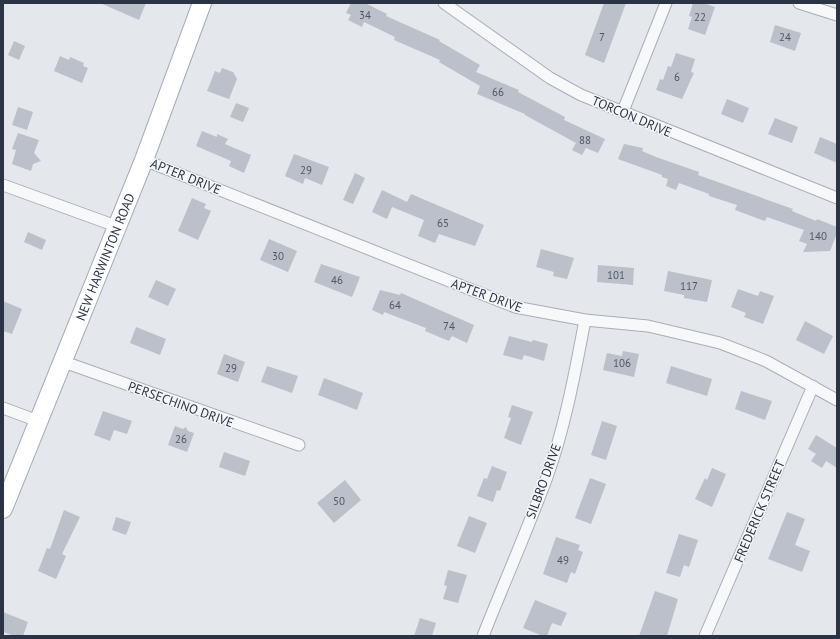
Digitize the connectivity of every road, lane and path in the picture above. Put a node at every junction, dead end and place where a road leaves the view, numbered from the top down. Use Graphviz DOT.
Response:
graph roads {
  1 [pos="202,3"];
  2 [pos="444,3"];
  3 [pos="666,3"];
  4 [pos="799,3"];
  5 [pos="837,15"];
  6 [pos="622,111"];
  7 [pos="144,160"];
  8 [pos="3,185"];
  9 [pos="837,198"];
  10 [pos="116,226"];
  11 [pos="585,320"];
  12 [pos="64,362"];
  13 [pos="813,386"];
  14 [pos="837,400"];
  15 [pos="3,408"];
  16 [pos="38,420"];
  17 [pos="299,445"];
  18 [pos="3,509"];
  19 [pos="483,636"];
  20 [pos="705,636"];
  1 -- 7 [label="main road, NEW HARWINTON ROAD"];
  2 -- 6 [label="street, TORCON DRIVE"];
  3 -- 6 [label="street"];
  4 -- 5 [label="street"];
  6 -- 9 [label="street, TORCON DRIVE"];
  7 -- 10 [label="main road, NEW HARWINTON ROAD"];
  7 -- 11 [label="street, APTER DRIVE"];
  8 -- 10 [label="street"];
  10 -- 12 [label="main road, NEW HARWINTON ROAD"];
  11 -- 13 [label="street, APTER DRIVE"];
  11 -- 19 [label="street, SILBRO DRIVE"];
  12 -- 16 [label="main road, NEW HARWINTON ROAD"];
  12 -- 17 [label="street, PERSECHINO DRIVE"];
  13 -- 14 [label="street, APTER DRIVE"];
  13 -- 20 [label="street, FREDERICK STREET"];
  15 -- 16 [label="street"];
  16 -- 18 [label="main road, NEW HARWINTON ROAD"];
}
